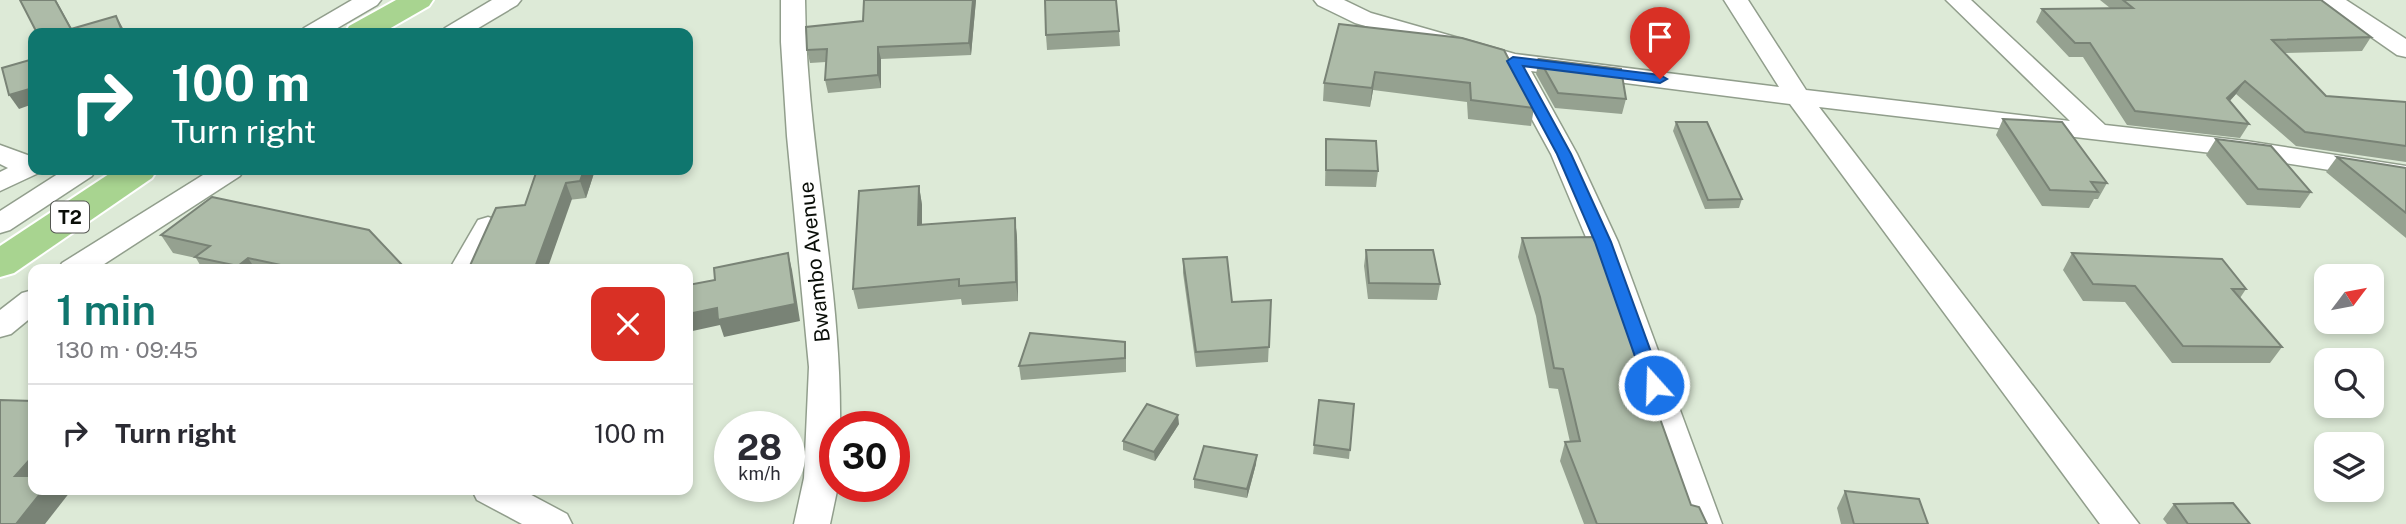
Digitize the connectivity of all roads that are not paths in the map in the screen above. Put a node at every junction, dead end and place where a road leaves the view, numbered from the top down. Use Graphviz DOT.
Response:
graph roads {
  1 [pos="369,0"];
  2 [pos="418,0"];
  3 [pos="509,0"];
  4 [pos="793,0"];
  5 [pos="1326,0"];
  6 [pos="1736,0"];
  7 [pos="1958,0"];
  8 [pos="2330,0"];
  9 [pos="321,28"];
  10 [pos="369,28"];
  11 [pos="461,28"];
  12 [pos="2406,50"];
  13 [pos="1513,61"];
  14 [pos="1798,97"];
  15 [pos="2096,131"];
  16 [pos="0,153"];
  17 [pos="28,165"];
  18 [pos="28,169"];
  19 [pos="2406,174"];
  20 [pos="74,175"];
  21 [pos="132,175"];
  22 [pos="222,175"];
  23 [pos="0,183"];
  24 [pos="0,224"];
  25 [pos="488,226"];
  26 [pos="0,264"];
  27 [pos="85,264"];
  28 [pos="467,264"];
  29 [pos="28,304"];
  30 [pos="0,326"];
  31 [pos="499,495"];
  32 [pos="554,524"];
  33 [pos="812,524"];
  34 [pos="1704,524"];
  35 [pos="2121,524"];
  1 -- 9 [label="street"];
  2 -- 10 [label="highway"];
  3 -- 11 [label="street"];
  4 -- 33 [label="street, Bwambo Avenue"];
  5 -- 13 [label="street"];
  6 -- 14 [label="street"];
  7 -- 15 [label="street"];
  8 -- 12 [label="street"];
  13 -- 14 [label="street"];
  13 -- 34 [label="street"];
  14 -- 15 [label="street"];
  14 -- 35 [label="street"];
  15 -- 19 [label="street"];
  16 -- 17 [label="street"];
  18 -- 23 [label="street"];
  20 -- 24 [label="street"];
  21 -- 26 [label="highway, T2"];
  22 -- 27 [label="street"];
  25 -- 28 [label="street"];
  29 -- 30 [label="street"];
  31 -- 32 [label="street"];
}
